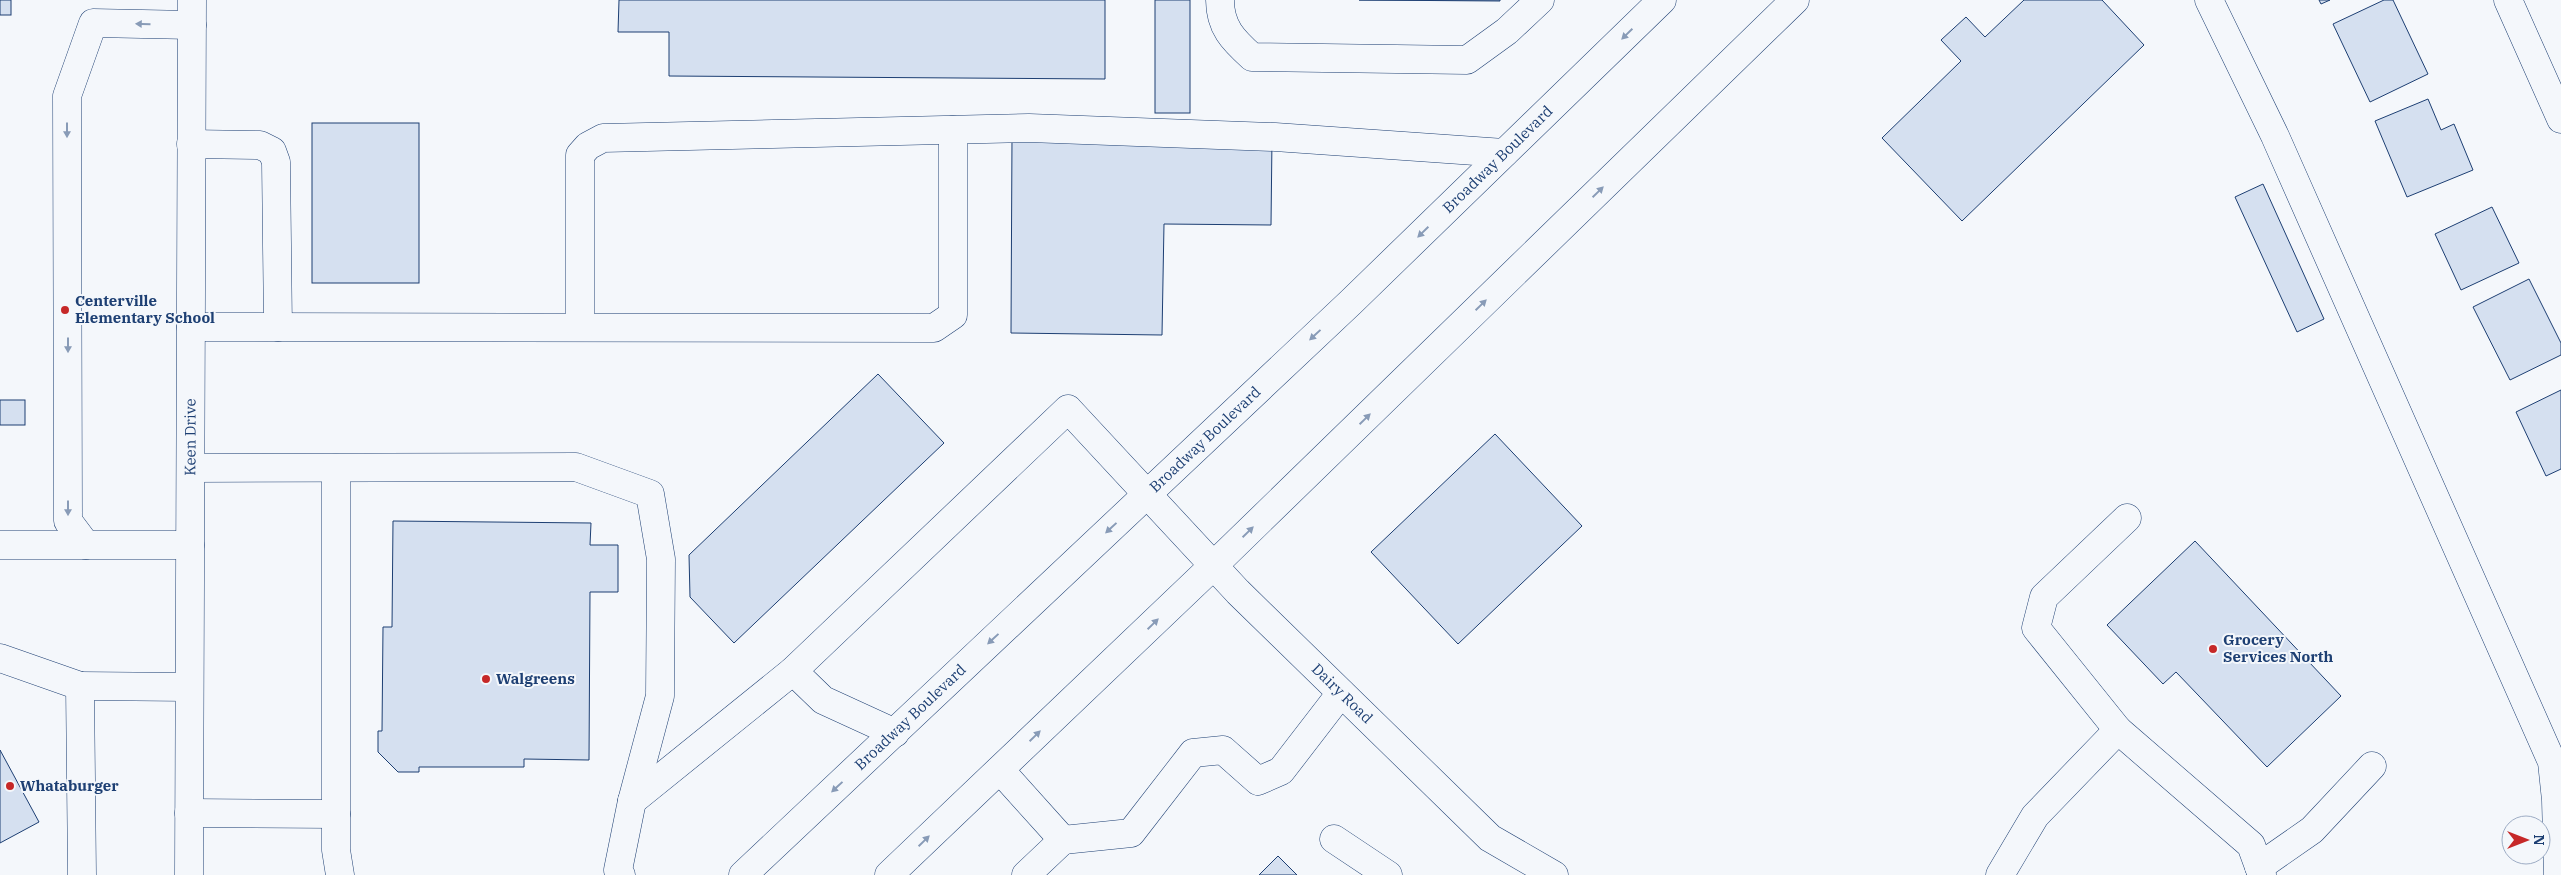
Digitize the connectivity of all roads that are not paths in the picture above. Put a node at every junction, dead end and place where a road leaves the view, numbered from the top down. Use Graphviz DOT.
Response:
graph roads {
  1 [pos="1220,0"];
  2 [pos="1540,0"];
  3 [pos="1662,0"];
  4 [pos="1795,0"];
  5 [pos="2209,0"];
  6 [pos="2508,0"];
  7 [pos="192,13"];
  8 [pos="2561,119"];
  9 [pos="953,130"];
  10 [pos="191,144"];
  11 [pos="1504,153"];
  12 [pos="191,327"];
  13 [pos="278,327"];
  14 [pos="580,327"];
  15 [pos="191,468"];
  16 [pos="336,468"];
  17 [pos="1146,494"];
  18 [pos="2127,518"];
  19 [pos="86,545"];
  20 [pos="190,545"];
  21 [pos="0,546"];
  22 [pos="1213,566"];
  23 [pos="0,658"];
  24 [pos="793,671"];
  25 [pos="80,686"];
  26 [pos="190,687"];
  27 [pos="1341,693"];
  28 [pos="2118,730"];
  29 [pos="894,733"];
  30 [pos="2372,766"];
  31 [pos="1000,770"];
  32 [pos="632,801"];
  33 [pos="190,813"];
  34 [pos="336,814"];
  35 [pos="1334,839"];
  36 [pos="1063,840"];
  37 [pos="1520,867"];
  38 [pos="2261,871"];
  39 [pos="82,875"];
  40 [pos="189,875"];
  41 [pos="340,875"];
  42 [pos="621,875"];
  43 [pos="743,875"];
  44 [pos="889,875"];
  45 [pos="1026,875"];
  46 [pos="1388,875"];
  47 [pos="1554,875"];
  48 [pos="2000,875"];
  49 [pos="2558,875"];
  1 -- 2 [label="main road"];
  3 -- 11 [label="main road, Broadway Boulevard, one-way"];
  22 -- 4 [label="main road, one-way"];
  5 -- 49 [label="main road"];
  6 -- 8 [label="main road"];
  7 -- 10 [label="main road, Keen Drive"];
  7 -- 19 [label="main road, one-way"];
  9 -- 11 [label="main road"];
  9 -- 14 [label="main road"];
  9 -- 14 [label="main road"];
  10 -- 12 [label="main road, Keen Drive"];
  10 -- 13 [label="main road"];
  11 -- 17 [label="main road, Broadway Boulevard, one-way"];
  12 -- 13 [label="main road"];
  12 -- 15 [label="main road, Keen Drive"];
  13 -- 14 [label="main road"];
  15 -- 16 [label="main road"];
  15 -- 20 [label="main road, Keen Drive"];
  16 -- 32 [label="main road"];
  16 -- 34 [label="main road"];
  17 -- 22 [label="main road, Dairy Road"];
  17 -- 24 [label="main road, Dairy Road"];
  17 -- 29 [label="main road, Broadway Boulevard, one-way"];
  18 -- 28 [label="main road"];
  19 -- 20 [label="main road"];
  19 -- 21 [label="main road"];
  20 -- 26 [label="main road, Keen Drive"];
  22 -- 27 [label="main road, Dairy Road"];
  31 -- 22 [label="main road, one-way"];
  23 -- 25 [label="main road"];
  24 -- 29 [label="main road"];
  24 -- 32 [label="main road"];
  25 -- 26 [label="main road"];
  25 -- 39 [label="main road"];
  26 -- 33 [label="main road, Keen Drive"];
  27 -- 36 [label="main road"];
  27 -- 37 [label="main road, Dairy Road"];
  28 -- 38 [label="main road"];
  28 -- 48 [label="main road"];
  29 -- 43 [label="main road, Broadway Boulevard, one-way"];
  30 -- 38 [label="main road"];
  31 -- 36 [label="main road"];
  44 -- 31 [label="main road, one-way"];
  32 -- 42 [label="main road"];
  33 -- 34 [label="main road"];
  33 -- 40 [label="main road, Keen Drive"];
  34 -- 41 [label="main road"];
  35 -- 46 [label="main road"];
  36 -- 45 [label="main road"];
  37 -- 47 [label="main road, Dairy Road"];
}
